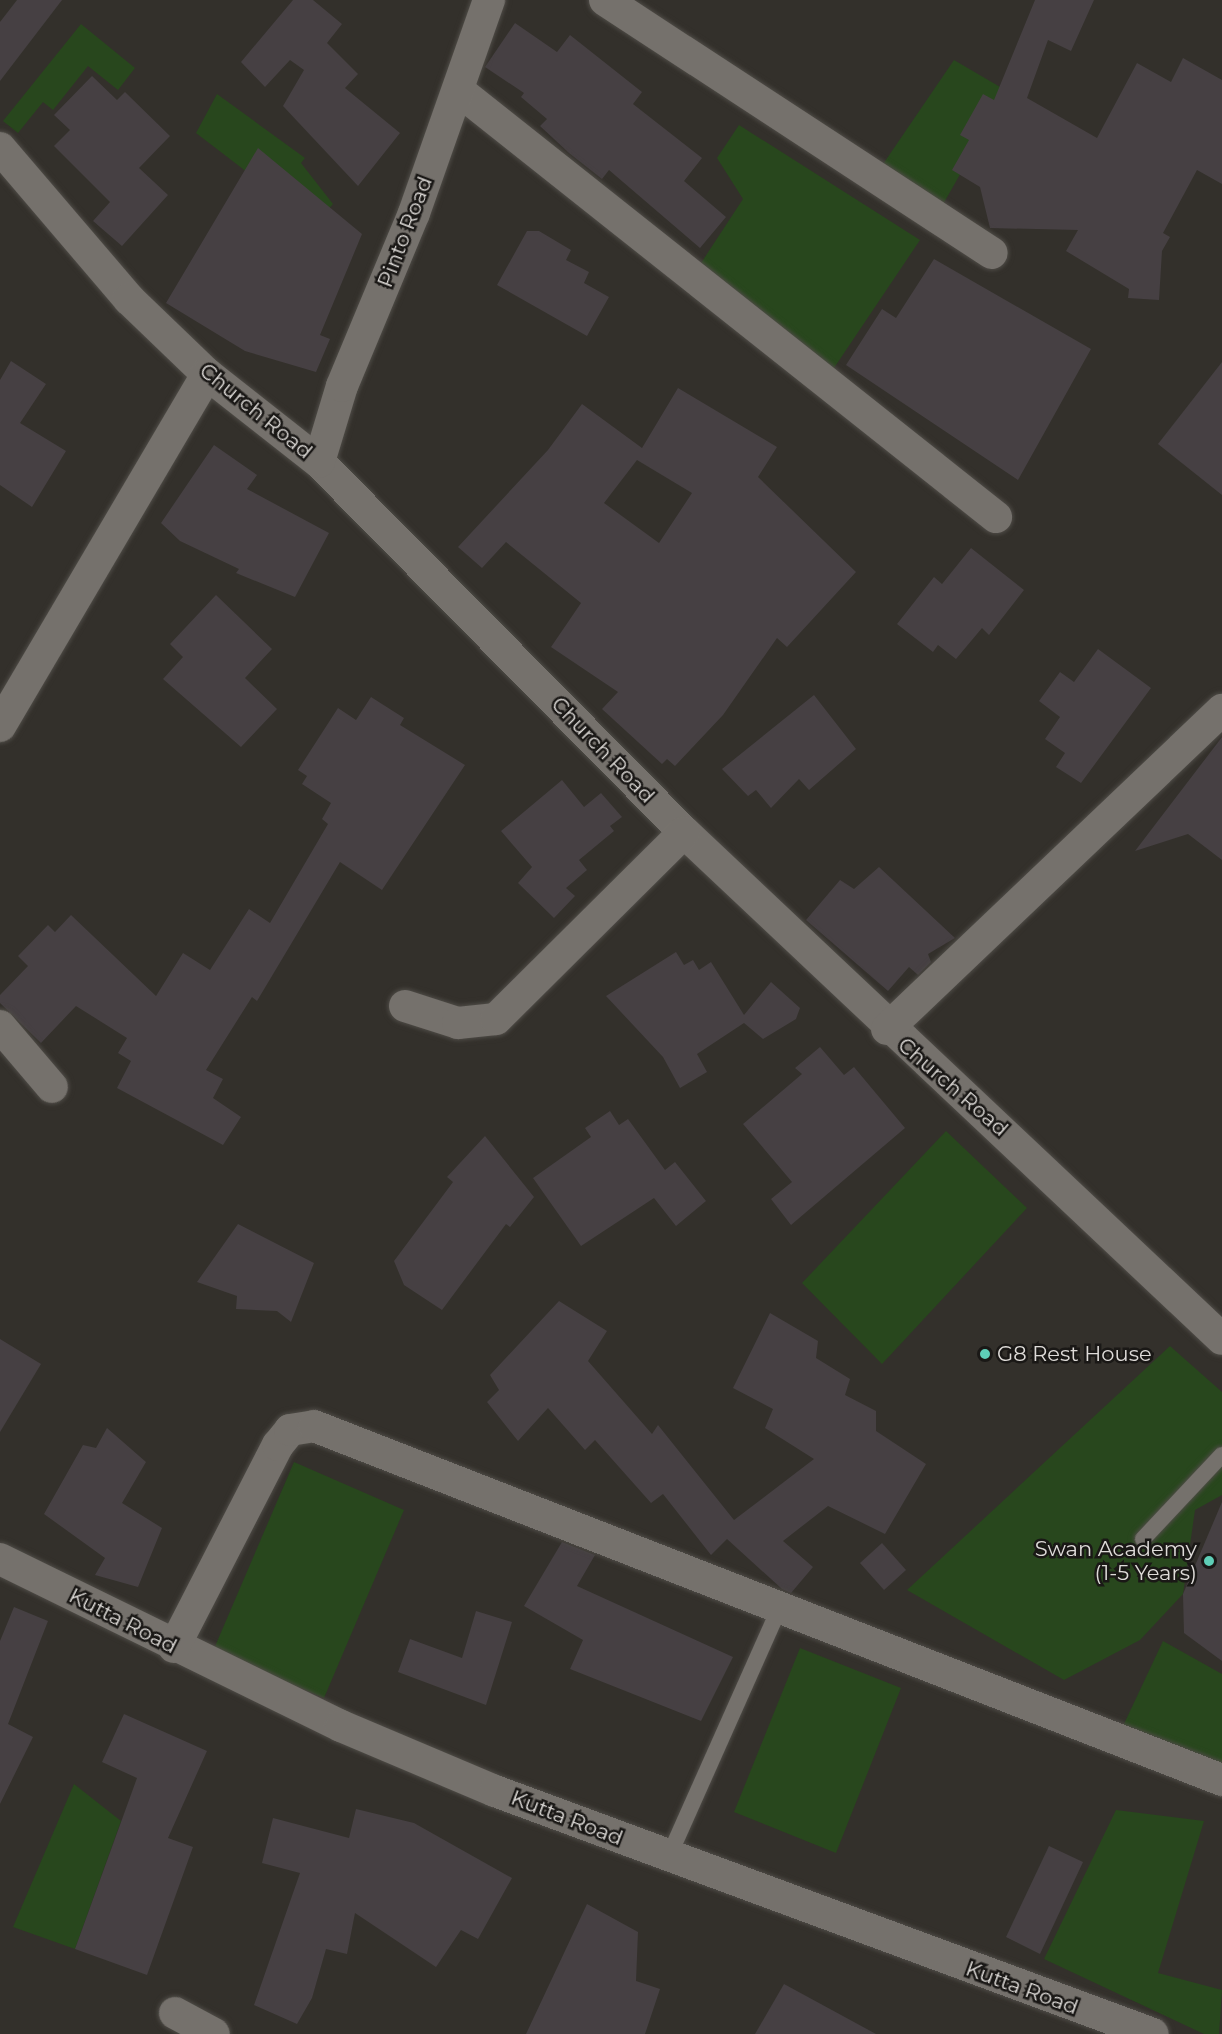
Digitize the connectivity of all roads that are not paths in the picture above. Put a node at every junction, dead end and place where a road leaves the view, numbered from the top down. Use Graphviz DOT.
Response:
graph roads {
  1 [pos="489,0"];
  2 [pos="604,0"];
  3 [pos="458,90"];
  4 [pos="0,148"];
  5 [pos="992,253"];
  6 [pos="207,374"];
  7 [pos="319,462"];
  8 [pos="996,517"];
  9 [pos="1222,711"];
  10 [pos="0,726"];
  11 [pos="684,832"];
  12 [pos="405,1006"];
  13 [pos="0,1026"];
  14 [pos="887,1029"];
  15 [pos="52,1087"];
  16 [pos="1222,1339"];
  17 [pos="1222,1455"];
  18 [pos="1143,1539"];
  19 [pos="0,1559"];
  20 [pos="780,1605"];
  21 [pos="174,1647"];
  22 [pos="1222,1780"];
  23 [pos="669,1856"];
  24 [pos="175,2013"];
  25 [pos="214,2034"];
  26 [pos="1153,2034"];
  1 -- 3 [label="street, Pinto Road"];
  2 -- 5 [label="street"];
  3 -- 7 [label="street, Pinto Road"];
  3 -- 8 [label="street"];
  4 -- 6 [label="street, Church Road"];
  6 -- 7 [label="street, Church Road"];
  6 -- 10 [label="street"];
  7 -- 11 [label="street, Church Road"];
  9 -- 14 [label="street"];
  11 -- 12 [label="street"];
  11 -- 14 [label="street, Church Road"];
  13 -- 15 [label="street"];
  14 -- 16 [label="street, Church Road"];
  17 -- 18 [label="lane"];
  19 -- 21 [label="street, Kutta Road"];
  20 -- 21 [label="street"];
  20 -- 22 [label="street"];
  20 -- 23 [label="lane"];
  21 -- 23 [label="street, Kutta Road"];
  23 -- 26 [label="street, Kutta Road"];
  24 -- 25 [label="street"];
}
